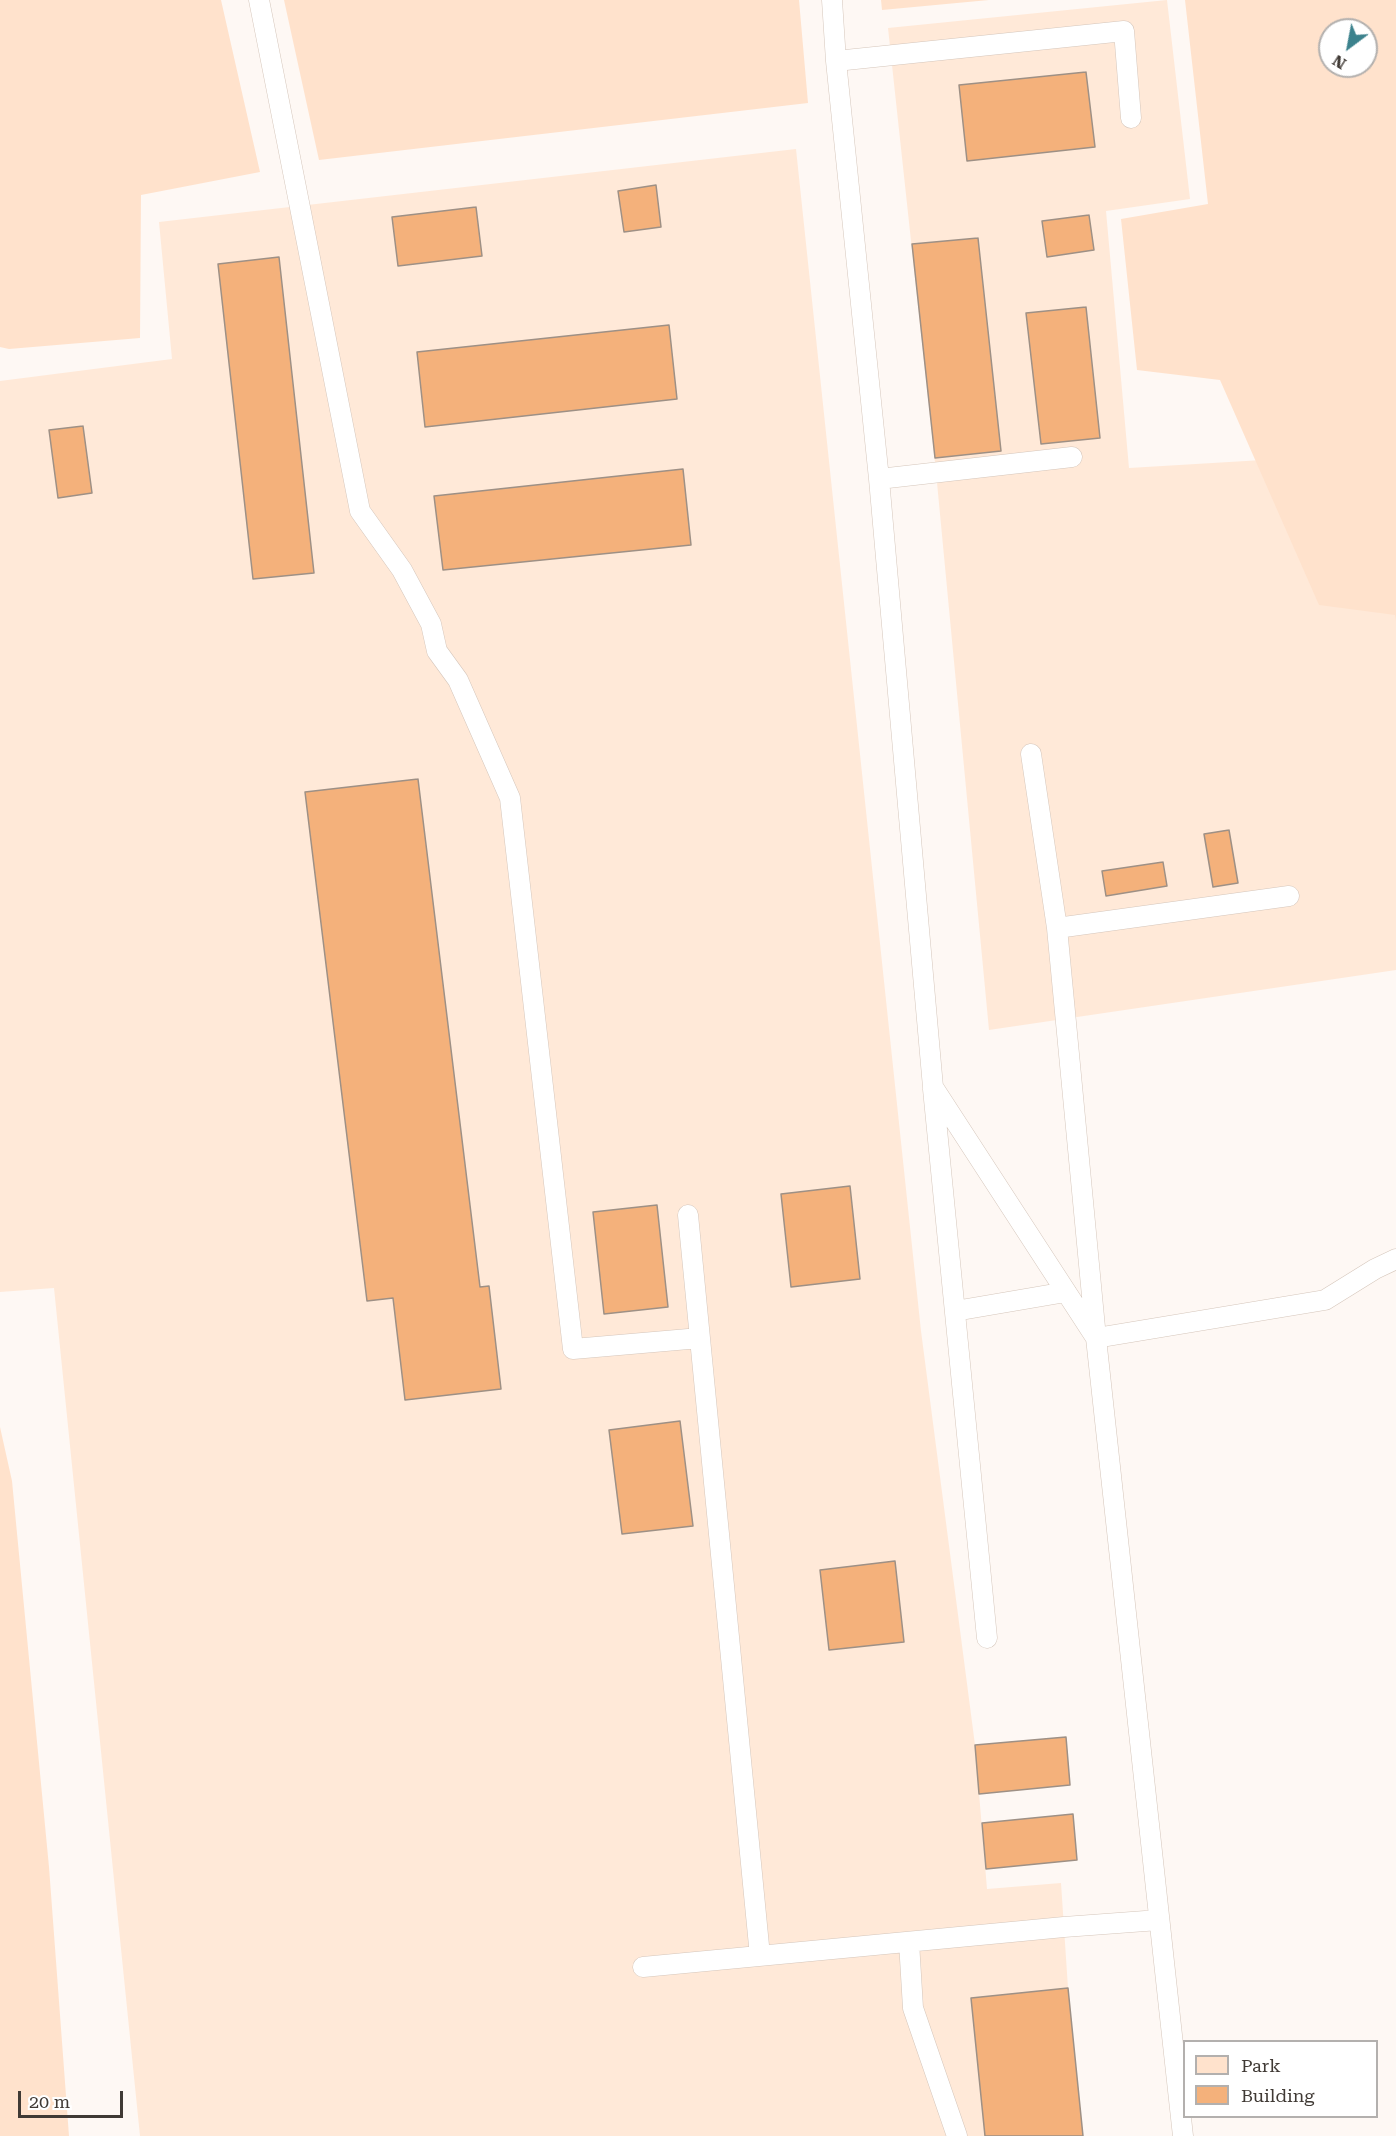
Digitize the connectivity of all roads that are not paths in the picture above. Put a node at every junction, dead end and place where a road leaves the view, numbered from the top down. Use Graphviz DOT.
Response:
graph roads {
  1 [pos="259,0"];
  2 [pos="832,0"];
  3 [pos="836,61"];
  4 [pos="1131,118"];
  5 [pos="1072,457"];
  6 [pos="879,479"];
  7 [pos="1031,754"];
  8 [pos="1289,896"];
  9 [pos="1057,928"];
  10 [pos="933,1087"];
  11 [pos="688,1215"];
  12 [pos="1396,1259"];
  13 [pos="1066,1292"];
  14 [pos="955,1311"];
  15 [pos="700,1338"];
  16 [pos="1096,1338"];
  17 [pos="987,1638"];
  18 [pos="1159,1920"];
  19 [pos="909,1942"];
  20 [pos="760,1956"];
  21 [pos="643,1967"];
  22 [pos="957,2136"];
  23 [pos="1183,2136"];
  1 -- 15 [label="lane"];
  2 -- 3 [label="lane"];
  3 -- 4 [label="lane"];
  3 -- 6 [label="lane"];
  5 -- 6 [label="lane"];
  6 -- 10 [label="lane"];
  7 -- 9 [label="lane"];
  8 -- 9 [label="lane"];
  9 -- 16 [label="lane"];
  10 -- 13 [label="lane"];
  10 -- 14 [label="lane"];
  11 -- 15 [label="lane"];
  12 -- 16 [label="lane"];
  13 -- 14 [label="lane"];
  13 -- 16 [label="lane"];
  14 -- 17 [label="lane"];
  15 -- 20 [label="lane"];
  16 -- 18 [label="lane"];
  18 -- 19 [label="lane"];
  18 -- 23 [label="lane"];
  19 -- 20 [label="lane"];
  19 -- 22 [label="lane"];
  20 -- 21 [label="lane"];
}
